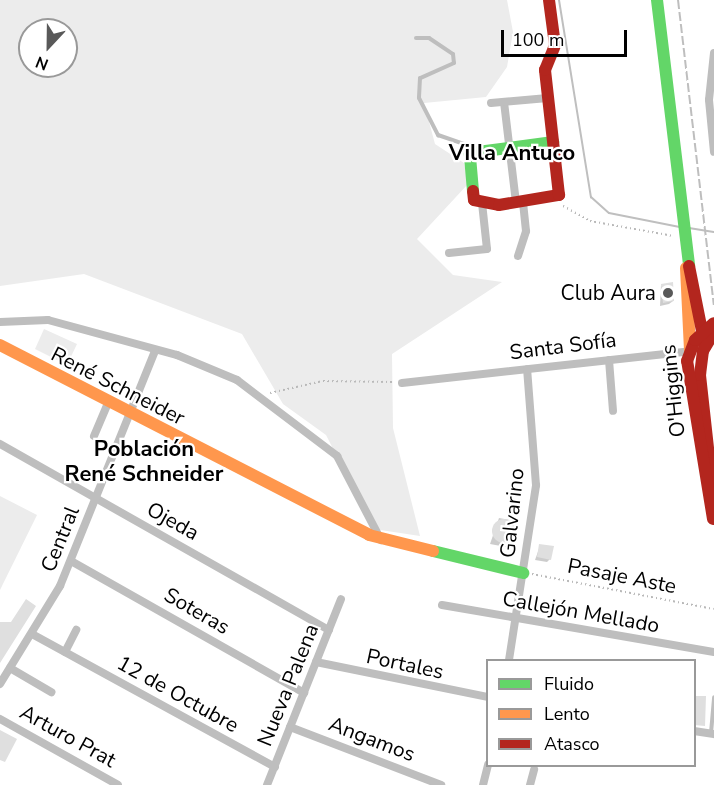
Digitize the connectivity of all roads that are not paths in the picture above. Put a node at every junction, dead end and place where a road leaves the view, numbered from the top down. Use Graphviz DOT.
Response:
graph roads {
  1 [pos="549,0"];
  2 [pos="657,0"];
  3 [pos="416,38"];
  4 [pos="714,57"];
  5 [pos="548,98"];
  6 [pos="504,102"];
  7 [pos="491,103"];
  8 [pos="553,142"];
  9 [pos="509,148"];
  10 [pos="714,152"];
  11 [pos="470,153"];
  12 [pos="478,202"];
  13 [pos="519,203"];
  14 [pos="449,253"];
  15 [pos="518,256"];
  16 [pos="0,322"];
  17 [pos="714,323"];
  18 [pos="714,333"];
  19 [pos="695,341"];
  20 [pos="0,345"];
  21 [pos="155,351"];
  22 [pos="609,360"];
  23 [pos="527,369"];
  24 [pos="402,383"];
  25 [pos="108,403"];
  26 [pos="613,411"];
  27 [pos="129,413"];
  28 [pos="94,436"];
  29 [pos="0,444"];
  30 [pos="96,498"];
  31 [pos="713,519"];
  32 [pos="714,527"];
  33 [pos="381,540"];
  34 [pos="71,561"];
  35 [pos="523,573"];
  36 [pos="341,599"];
  37 [pos="442,605"];
  38 [pos="516,620"];
  39 [pos="76,630"];
  40 [pos="329,630"];
  41 [pos="32,634"];
  42 [pos="65,652"];
  43 [pos="714,652"];
  44 [pos="509,659"];
  45 [pos="316,662"];
  46 [pos="10,668"];
  47 [pos="0,684"];
  48 [pos="51,692"];
  49 [pos="304,693"];
  50 [pos="486,697"];
  51 [pos="714,697"];
  52 [pos="0,719"];
  53 [pos="290,727"];
  54 [pos="696,731"];
  55 [pos="712,734"];
  56 [pos="274,767"];
  57 [pos="488,767"];
  58 [pos="534,770"];
  59 [pos="118,785"];
  60 [pos="267,785"];
  61 [pos="441,785"];
  62 [pos="483,785"];
  63 [pos="530,785"];
  1 -- 5 [label="street"];
  2 -- 19 [label="street, O'Higgins"];
  3 -- 11 [label="lane"];
  4 -- 10 [label="street"];
  5 -- 6 [label="street"];
  5 -- 8 [label="street"];
  6 -- 7 [label="street"];
  6 -- 9 [label="street"];
  8 -- 9 [label="street"];
  8 -- 13 [label="street"];
  9 -- 11 [label="street"];
  9 -- 13 [label="street"];
  11 -- 12 [label="street"];
  12 -- 13 [label="street"];
  12 -- 14 [label="street"];
  13 -- 15 [label="street"];
  16 -- 21 [label="street"];
  17 -- 19 [label="street, Santa Sofía"];
  18 -- 19 [label="street"];
  19 -- 22 [label="street, Santa Sofía"];
  19 -- 31 [label="street, O'Higgins"];
  20 -- 25 [label="street, René Schneider"];
  21 -- 27 [label="street, Central"];
  21 -- 33 [label="street"];
  22 -- 23 [label="street, Santa Sofía"];
  22 -- 26 [label="street"];
  23 -- 24 [label="street, Santa Sofía"];
  23 -- 35 [label="street, Galvarino"];
  25 -- 27 [label="street, René Schneider"];
  25 -- 28 [label="street"];
  27 -- 30 [label="street, Central"];
  27 -- 33 [label="street, René Schneider"];
  29 -- 30 [label="street, Ojeda"];
  30 -- 34 [label="street, Central"];
  30 -- 40 [label="street, Ojeda"];
  31 -- 32 [label="street, O'Higgins"];
  33 -- 35 [label="street, René Schneider"];
  34 -- 41 [label="street, Central"];
  34 -- 49 [label="street, Soteras"];
  35 -- 38 [label="street, Galvarino"];
  36 -- 40 [label="street, Nueva Palena"];
  37 -- 38 [label="street, Callejón Mellado"];
  38 -- 43 [label="street, Callejón Mellado"];
  38 -- 44 [label="street, Galvarino"];
  39 -- 42 [label="street"];
  40 -- 45 [label="street, Nueva Palena"];
  41 -- 42 [label="street, 12 de Octubre"];
  41 -- 46 [label="street, Central"];
  42 -- 56 [label="street, 12 de Octubre"];
  45 -- 49 [label="street, Nueva Palena"];
  45 -- 50 [label="street, Portales"];
  46 -- 47 [label="street, Central"];
  46 -- 48 [label="street"];
  49 -- 53 [label="street, Nueva Palena"];
  51 -- 55 [label="lane"];
  52 -- 59 [label="street, Arturo Prat"];
  53 -- 56 [label="street, Nueva Palena"];
  53 -- 61 [label="street, Angamos"];
  54 -- 55 [label="street"];
  56 -- 60 [label="street, Nueva Palena"];
  57 -- 62 [label="street"];
  58 -- 63 [label="street"];
}
